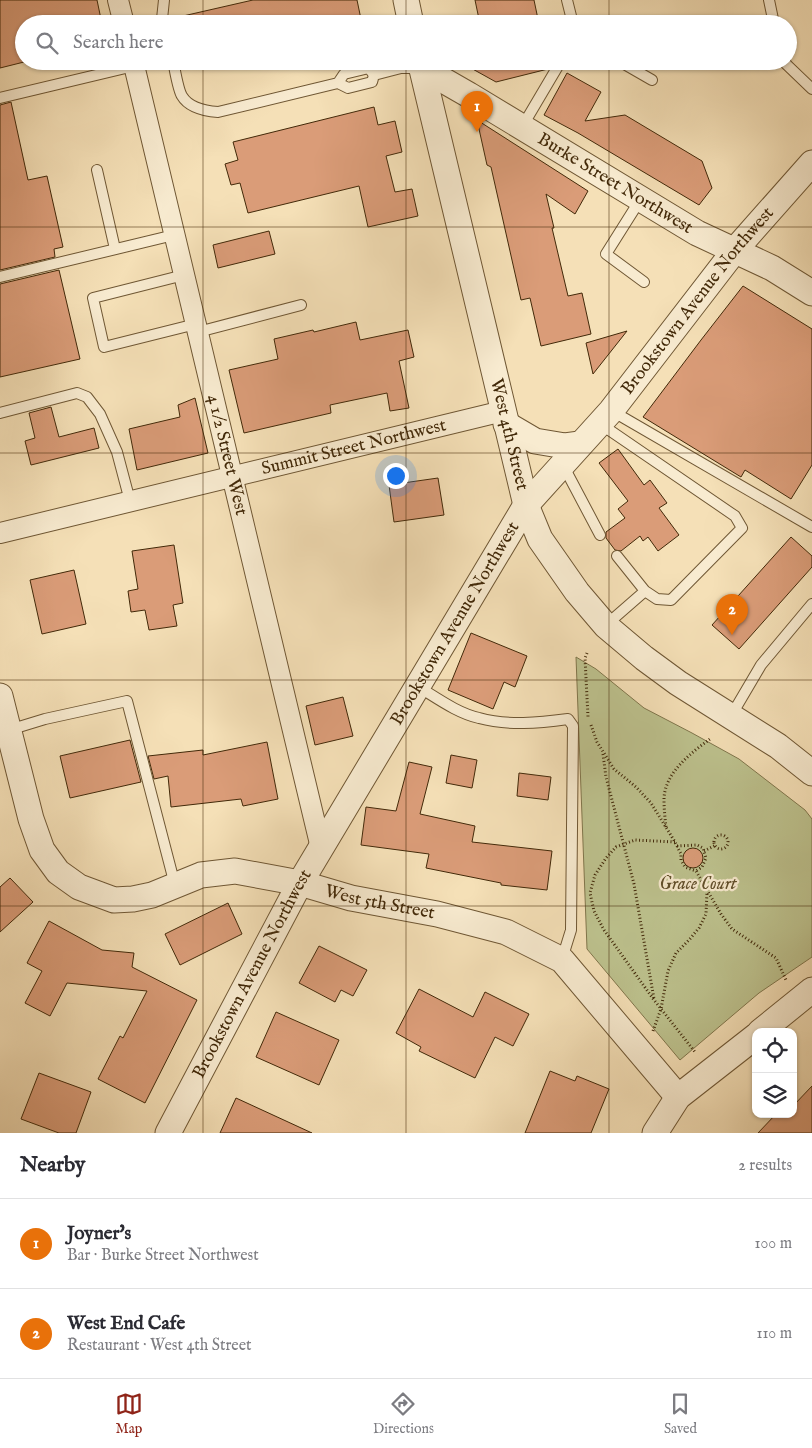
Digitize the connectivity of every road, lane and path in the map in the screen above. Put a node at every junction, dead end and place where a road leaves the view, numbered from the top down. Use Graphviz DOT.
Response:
graph roads {
  1 [pos="118,0"];
  2 [pos="164,0"];
  3 [pos="406,0"];
  4 [pos="567,0"];
  5 [pos="769,0"];
  6 [pos="122,15"];
  7 [pos="162,15"];
  8 [pos="409,15"];
  9 [pos="570,15"];
  10 [pos="772,15"];
  11 [pos="110,70"];
  12 [pos="134,70"];
  13 [pos="175,70"];
  14 [pos="393,70"];
  15 [pos="422,70"];
  16 [pos="429,70"];
  17 [pos="556,70"];
  18 [pos="635,70"];
  19 [pos="792,70"];
  20 [pos="652,80"];
  21 [pos="812,89"];
  22 [pos="0,98"];
  23 [pos="522,128"];
  24 [pos="812,163"];
  25 [pos="97,170"];
  26 [pos="641,199"];
  27 [pos="174,235"];
  28 [pos="115,250"];
  29 [pos="735,250"];
  30 [pos="184,274"];
  31 [pos="0,277"];
  32 [pos="644,282"];
  33 [pos="812,293"];
  34 [pos="301,305"];
  35 [pos="197,328"];
  36 [pos="0,413"];
  37 [pos="504,417"];
  38 [pos="605,417"];
  39 [pos="580,444"];
  40 [pos="563,464"];
  41 [pos="232,477"];
  42 [pos="130,502"];
  43 [pos="526,505"];
  44 [pos="812,527"];
  45 [pos="0,533"];
  46 [pos="600,535"];
  47 [pos="617,556"];
  48 [pos="645,591"];
  49 [pos="812,604"];
  50 [pos="606,626"];
  51 [pos="587,653"];
  52 [pos="417,686"];
  53 [pos="0,696"];
  54 [pos="731,716"];
  55 [pos="8,730"];
  56 [pos="710,739"];
  57 [pos="603,752"];
  58 [pos="812,773"];
  59 [pos="666,828"];
  60 [pos="624,843"];
  61 [pos="676,844"];
  62 [pos="716,845"];
  63 [pos="321,848"];
  64 [pos="704,851"];
  65 [pos="696,871"];
  66 [pos="300,883"];
  67 [pos="175,885"];
  68 [pos="707,891"];
  69 [pos="562,960"];
  70 [pos="786,980"];
  71 [pos="812,990"];
  72 [pos="654,1000"];
  73 [pos="662,1009"];
  74 [pos="765,1028"];
  75 [pos="652,1031"];
  76 [pos="752,1039"];
  77 [pos="695,1052"];
  78 [pos="678,1098"];
  79 [pos="168,1133"];
  80 [pos="655,1133"];
  1 -- 6 [label="street"];
  2 -- 7 [label="lane"];
  3 -- 8 [label="street"];
  4 -- 9 [label="lane"];
  5 -- 10 [label="lane"];
  11 -- 22 [label="lane"];
  12 -- 27 [label="street, 4 1/2 Street West"];
  13 -- 14 [label="lane"];
  15 -- 37 [label="street, West 4th Street"];
  16 -- 23 [label="street, Burke Street Northwest"];
  17 -- 23 [label="lane"];
  18 -- 20 [label="lane"];
  19 -- 21 [label="lane"];
  23 -- 26 [label="street, Burke Street Northwest"];
  24 -- 29 [label="street, Brookstown Avenue Northwest"];
  25 -- 28 [label="lane"];
  26 -- 29 [label="street, Burke Street Northwest"];
  26 -- 32 [label="lane"];
  27 -- 28 [label="lane"];
  27 -- 30 [label="street, 4 1/2 Street West"];
  28 -- 31 [label="lane"];
  29 -- 33 [label="street, Burke Street Northwest"];
  29 -- 38 [label="street, Brookstown Avenue Northwest"];
  30 -- 35 [label="street, 4 1/2 Street West"];
  30 -- 35 [label="lane"];
  34 -- 35 [label="lane"];
  35 -- 41 [label="street, 4 1/2 Street West"];
  36 -- 42 [label="lane"];
  37 -- 39 [label="street"];
  37 -- 41 [label="street, Summit Street Northwest"];
  37 -- 43 [label="street, West 4th Street"];
  38 -- 39 [label="street, Brookstown Avenue Northwest"];
  38 -- 44 [label="lane"];
  38 -- 48 [label="lane"];
  39 -- 40 [label="street, Brookstown Avenue Northwest"];
  40 -- 43 [label="street, Brookstown Avenue Northwest"];
  40 -- 46 [label="lane"];
  41 -- 42 [label="street, Summit Street Northwest"];
  41 -- 63 [label="street, 4 1/2 Street West"];
  42 -- 45 [label="street, Summit Street Northwest"];
  43 -- 50 [label="street, West 4th Street"];
  43 -- 52 [label="street, Brookstown Avenue Northwest"];
  47 -- 48 [label="lane"];
  48 -- 50 [label="lane"];
  49 -- 54 [label="lane"];
  50 -- 54 [label="street, West 4th Street"];
  51 -- 57 [label="path"];
  52 -- 63 [label="street, Brookstown Avenue Northwest"];
  52 -- 69 [label="lane"];
  53 -- 55 [label="street, West 5th Street"];
  54 -- 58 [label="street, West 4th Street"];
  55 -- 67 [label="street, West 5th Street"];
  55 -- 67 [label="lane"];
  56 -- 59 [label="path"];
  57 -- 59 [label="path"];
  57 -- 60 [label="path"];
  59 -- 61 [label="path"];
  60 -- 61 [label="path"];
  60 -- 72 [label="path"];
  60 -- 72 [label="path"];
  61 -- 64 [label="path"];
  61 -- 65 [label="path"];
  62 -- 62 [label="path"];
  62 -- 64 [label="path"];
  63 -- 66 [label="street, Brookstown Avenue Northwest"];
  64 -- 65 [label="path"];
  65 -- 68 [label="path"];
  66 -- 67 [label="street, West 5th Street"];
  66 -- 69 [label="street, West 5th Street"];
  66 -- 79 [label="street, Brookstown Avenue Northwest"];
  68 -- 70 [label="path"];
  68 -- 73 [label="path"];
  69 -- 78 [label="street, West 5th Street"];
  71 -- 74 [label="street"];
  72 -- 73 [label="path"];
  73 -- 75 [label="path"];
  73 -- 77 [label="path"];
  76 -- 78 [label="street"];
  78 -- 80 [label="street"];
}
